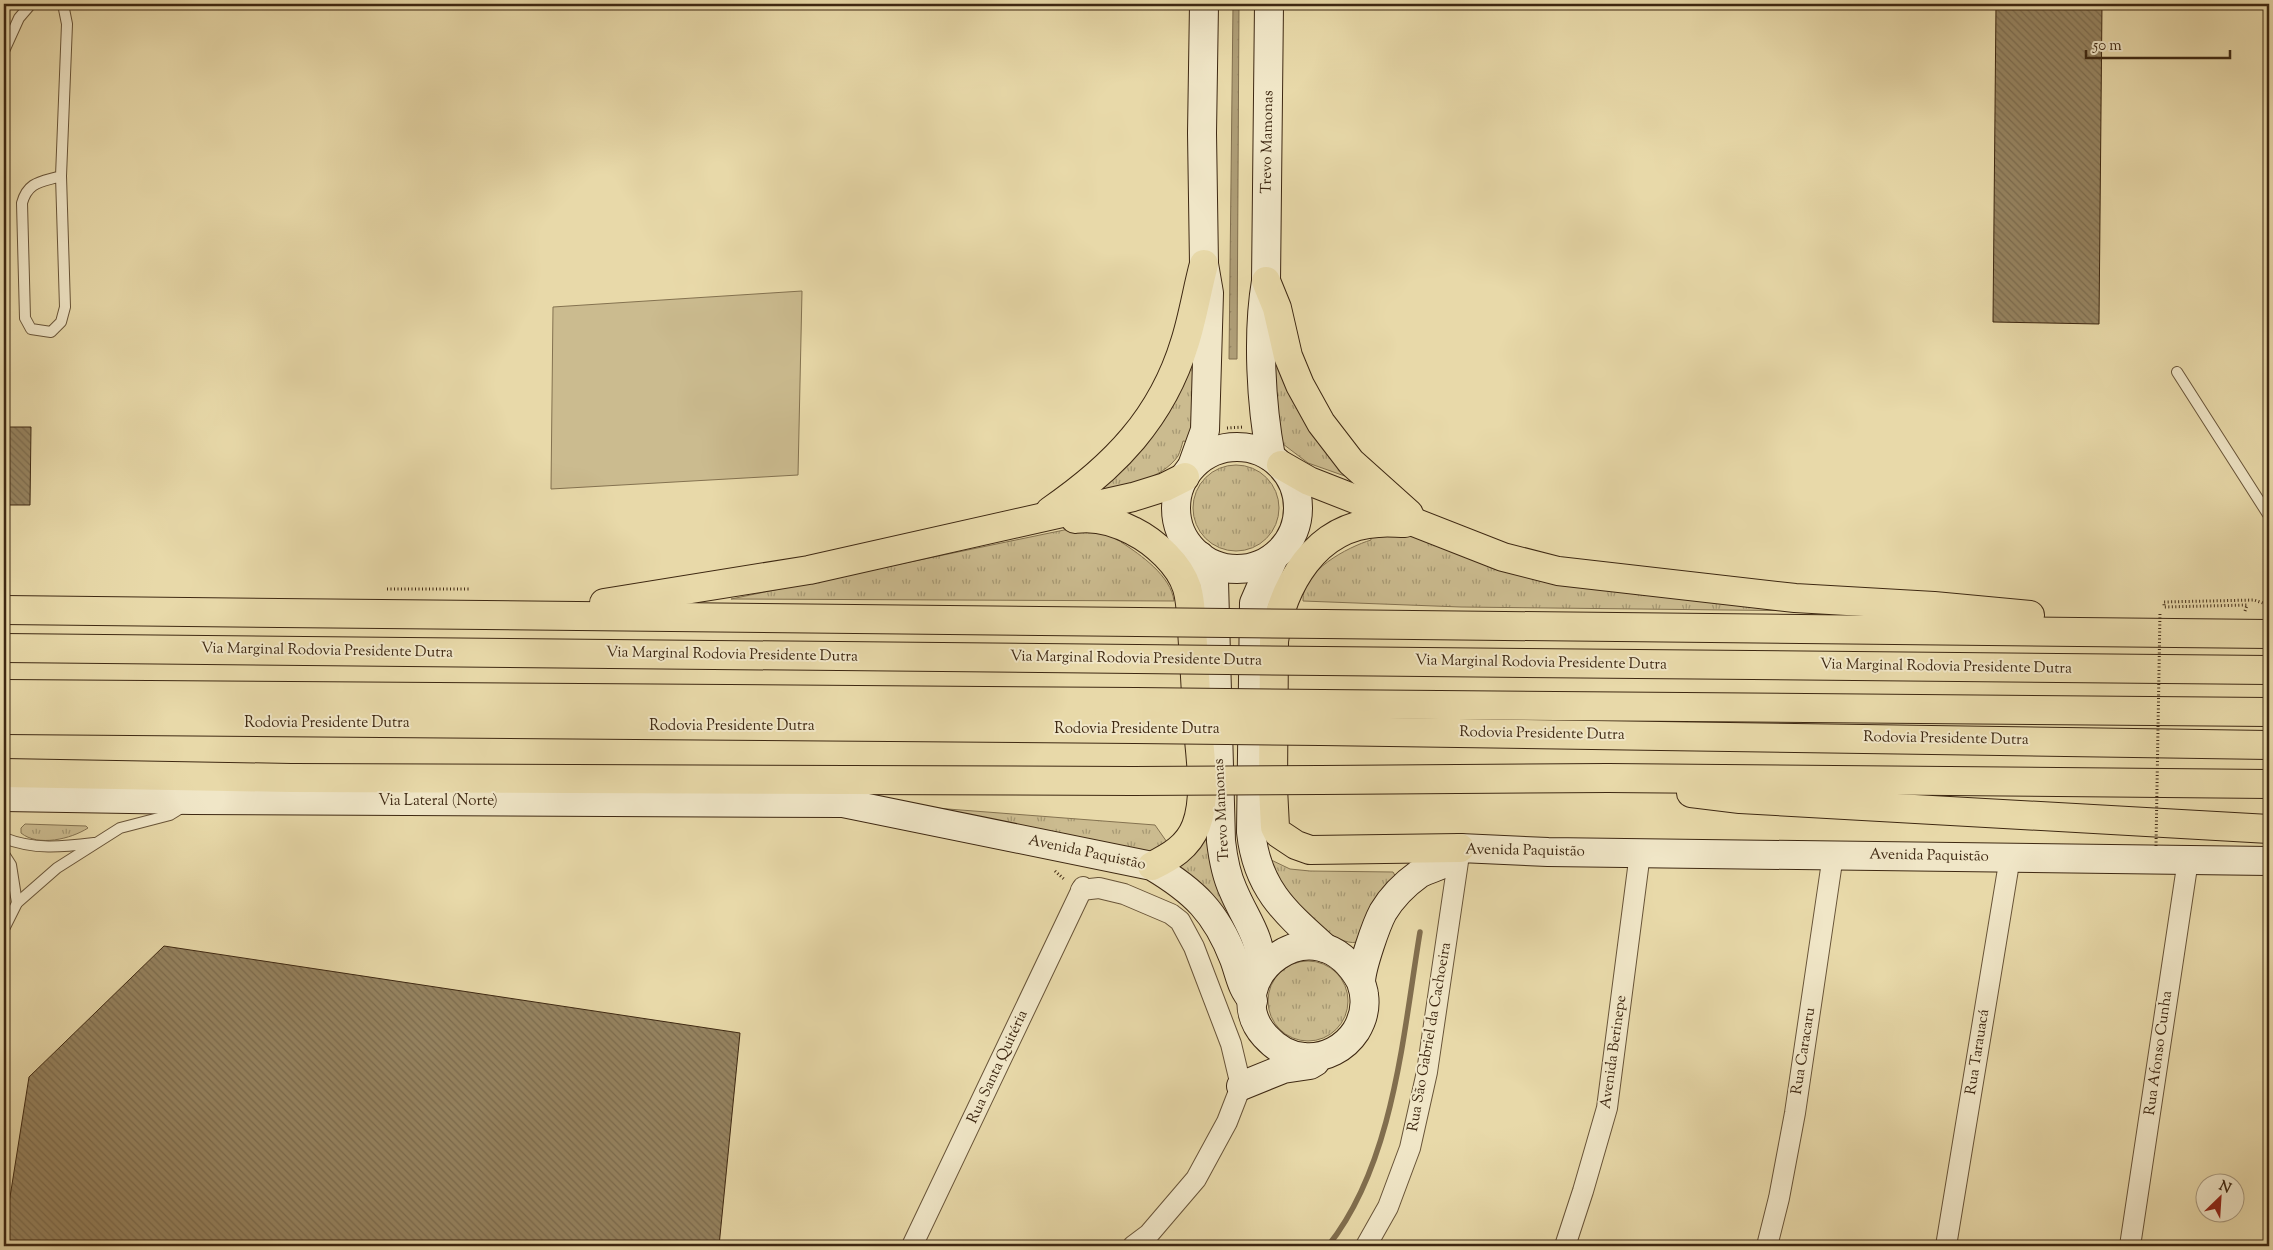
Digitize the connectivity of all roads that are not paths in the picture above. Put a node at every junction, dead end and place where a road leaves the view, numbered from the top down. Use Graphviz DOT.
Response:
graph roads {
  1 [pos="31,4"];
  2 [pos="63,4"];
  3 [pos="1204,4"];
  4 [pos="1269,4"];
  5 [pos="4,51"];
  6 [pos="62,176"];
  7 [pos="1204,264"];
  8 [pos="1266,281"];
  9 [pos="2177,372"];
  10 [pos="1276,461"];
  11 [pos="1188,472"];
  12 [pos="2269,516"];
  13 [pos="1037,520"];
  14 [pos="1419,524"];
  15 [pos="1200,556"];
  16 [pos="1274,557"];
  17 [pos="4,610"];
  18 [pos="525,615"];
  19 [pos="2102,632"];
  20 [pos="2269,634"];
  21 [pos="4,648"];
  22 [pos="2269,670"];
  23 [pos="4,694"];
  24 [pos="2269,712"];
  25 [pos="1322,718"];
  26 [pos="4,720"];
  27 [pos="2269,745"];
  28 [pos="4,773"];
  29 [pos="1608,778"];
  30 [pos="2269,784"];
  31 [pos="4,797"];
  32 [pos="192,800"];
  33 [pos="872,810"];
  34 [pos="2269,829"];
  35 [pos="4,838"];
  36 [pos="96,843"];
  37 [pos="1460,848"];
  38 [pos="1640,853"];
  39 [pos="4,854"];
  40 [pos="1833,855"];
  41 [pos="2010,857"];
  42 [pos="2188,860"];
  43 [pos="2269,860"];
  44 [pos="1152,866"];
  45 [pos="17,903"];
  46 [pos="4,929"];
  47 [pos="1325,948"];
  48 [pos="1262,970"];
  49 [pos="1361,982"];
  50 [pos="1253,1001"];
  51 [pos="1326,1054"];
  52 [pos="1241,1086"];
  53 [pos="912,1246"];
  54 [pos="1133,1246"];
  55 [pos="1366,1246"];
  56 [pos="1565,1246"];
  57 [pos="1767,1246"];
  58 [pos="1946,1246"];
  59 [pos="2130,1246"];
  1 -- 5 [label="lane"];
  2 -- 6 [label="lane"];
  3 -- 7 [label="main road"];
  4 -- 8 [label="main road, Trevo Mamonas"];
  6 -- 6 [label="lane"];
  7 -- 11 [label="main road, Trevo Mamonas"];
  7 -- 13 [label="highway"];
  8 -- 10 [label="main road, Trevo Mamonas"];
  8 -- 14 [label="highway"];
  9 -- 12 [label="lane"];
  10 -- 11 [label="main road"];
  10 -- 14 [label="highway"];
  10 -- 16 [label="main road, Trevo Mamonas"];
  11 -- 13 [label="highway"];
  11 -- 15 [label="main road, Trevo Mamonas"];
  13 -- 18 [label="highway"];
  13 -- 44 [label="highway"];
  14 -- 19 [label="highway"];
  14 -- 37 [label="highway"];
  15 -- 16 [label="main road, Trevo Mamonas"];
  15 -- 48 [label="main road, Trevo Mamonas"];
  16 -- 47 [label="main road, Trevo Mamonas"];
  17 -- 18 [label="highway"];
  18 -- 19 [label="highway, bridge"];
  19 -- 20 [label="highway"];
  21 -- 22 [label="highway, Via Marginal Rodovia Presidente Dutra, bridge"];
  23 -- 25 [label="highway, Rodovia Presidente Dutra, bridge"];
  24 -- 25 [label="highway, Rodovia Presidente Dutra"];
  25 -- 26 [label="highway, Rodovia Presidente Dutra, bridge"];
  25 -- 27 [label="highway, Rodovia Presidente Dutra"];
  28 -- 29 [label="highway, bridge"];
  29 -- 30 [label="highway"];
  29 -- 34 [label="highway"];
  31 -- 32 [label="main road, Via Lateral (Norte)"];
  32 -- 33 [label="main road, Via Lateral (Norte)"];
  32 -- 36 [label="lane"];
  33 -- 44 [label="main road, Avenida Paquistão"];
  35 -- 36 [label="lane"];
  36 -- 45 [label="lane"];
  37 -- 38 [label="main road, Avenida Paquistão"];
  37 -- 49 [label="main road, Avenida Paquistão"];
  37 -- 55 [label="street, Rua São Gabriel da Cachoeira"];
  38 -- 40 [label="main road, Avenida Paquistão"];
  38 -- 56 [label="street, Avenida Berinepe"];
  39 -- 45 [label="lane"];
  40 -- 41 [label="main road, Avenida Paquistão"];
  40 -- 57 [label="street, Rua Caracaru"];
  41 -- 42 [label="main road, Avenida Paquistão"];
  41 -- 58 [label="street, Rua Tarauacá"];
  42 -- 43 [label="main road, Avenida Paquistão"];
  42 -- 59 [label="street, Rua Afonso Cunha"];
  44 -- 50 [label="main road, Avenida Paquistão"];
  45 -- 46 [label="lane"];
  47 -- 48 [label="main road, Trevo Mamonas"];
  47 -- 49 [label="main road, Trevo Mamonas"];
  48 -- 50 [label="main road, Trevo Mamonas"];
  49 -- 51 [label="main road, Avenida Paquistão"];
  50 -- 51 [label="main road, Avenida Paquistão"];
  51 -- 52 [label="main road"];
  52 -- 53 [label="street, Rua Santa Quitéria"];
  52 -- 54 [label="street"];
}
